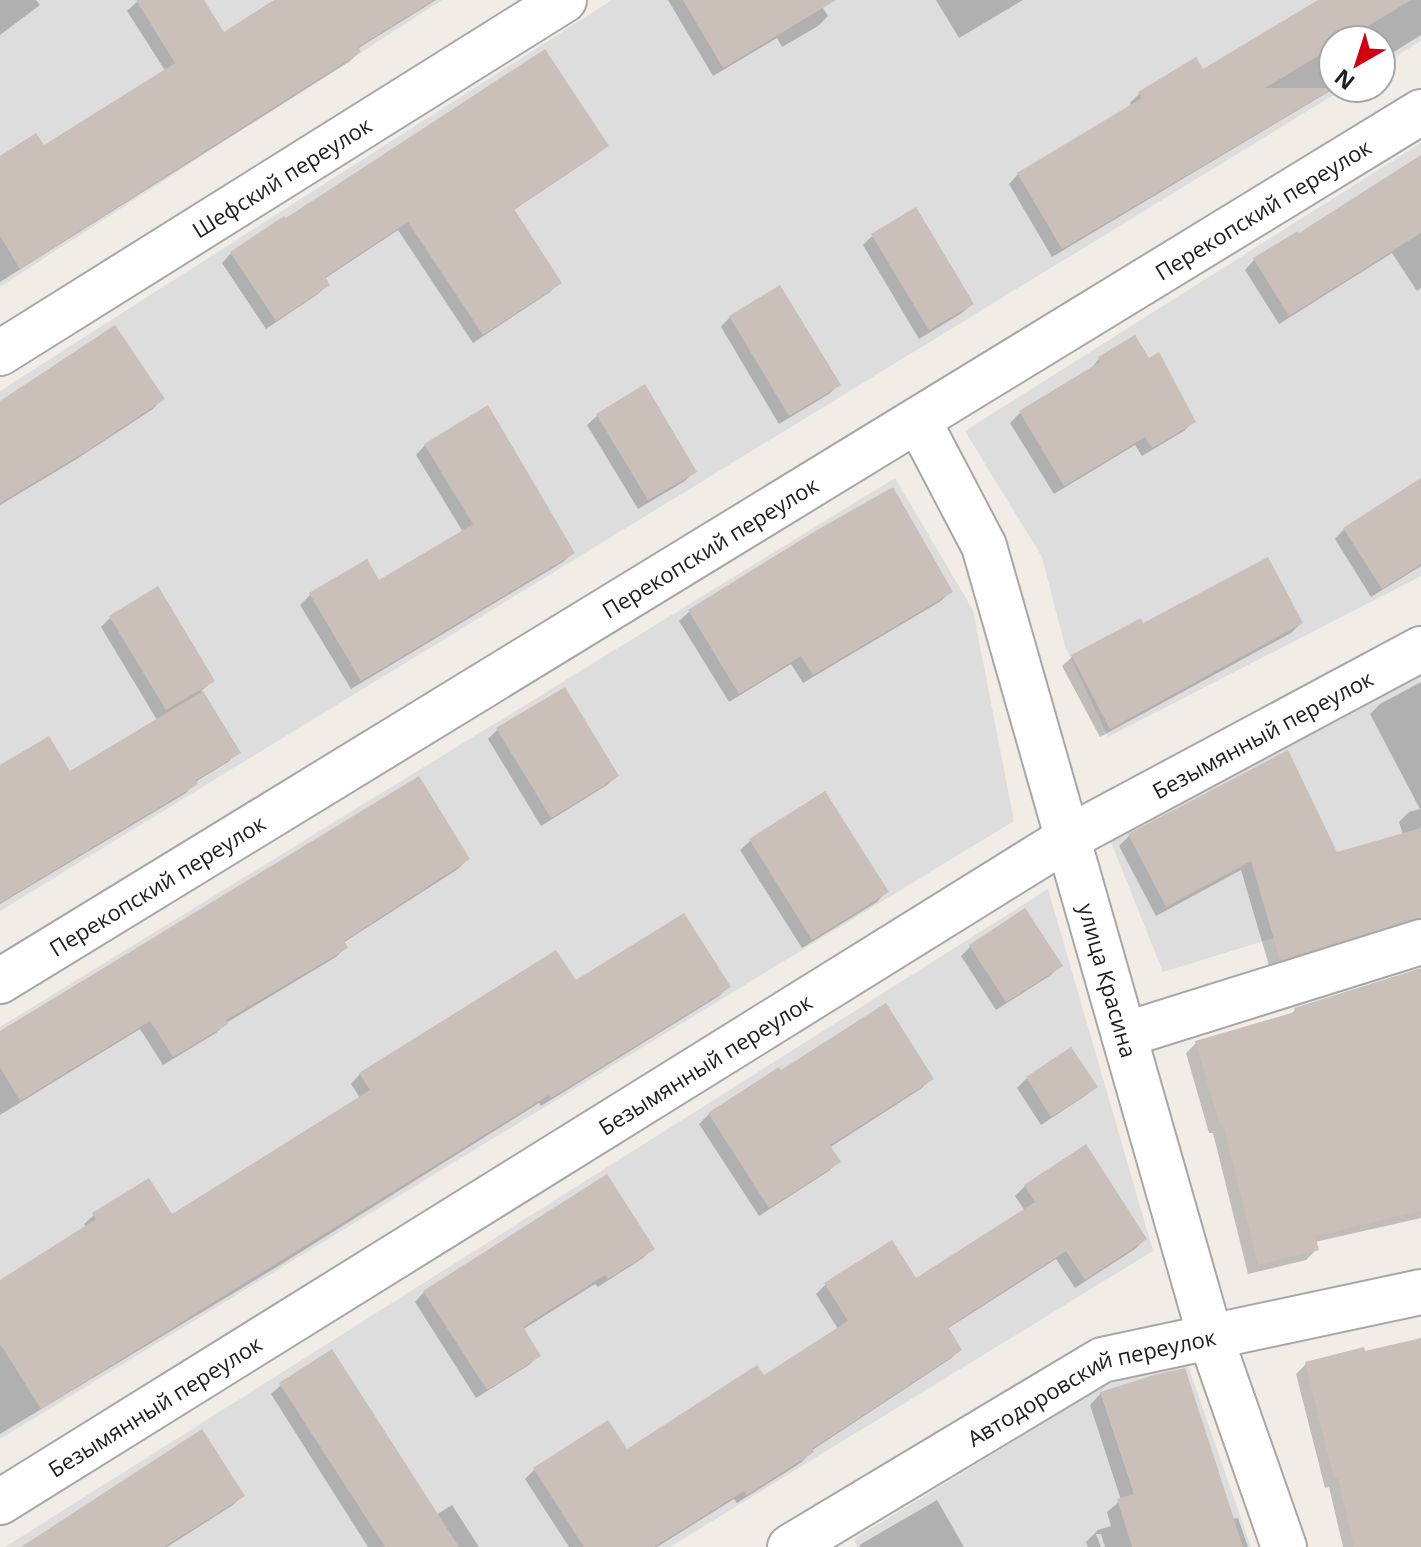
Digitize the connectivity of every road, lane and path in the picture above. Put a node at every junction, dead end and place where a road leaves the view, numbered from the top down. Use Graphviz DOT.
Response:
graph roads {
  1 [pos="564,0"];
  2 [pos="1421,112"];
  3 [pos="0,353"];
  4 [pos="918,420"];
  5 [pos="1421,649"];
  6 [pos="1068,838"];
  7 [pos="1421,942"];
  8 [pos="0,981"];
  9 [pos="1124,1035"];
  10 [pos="1421,1292"];
  11 [pos="1210,1336"];
  12 [pos="0,1502"];
  13 [pos="800,1544"];
  14 [pos="1284,1547"];
  1 -- 3 [label="street, Шефский переулок"];
  2 -- 4 [label="street, Перекопский переулок"];
  4 -- 6 [label="street, улица Красина"];
  4 -- 8 [label="street, Перекопский переулок"];
  5 -- 6 [label="street, Безымянный переулок"];
  6 -- 9 [label="street, улица Красина"];
  6 -- 12 [label="street, Безымянный переулок"];
  7 -- 9 [label="street"];
  9 -- 11 [label="street, улица Красина"];
  10 -- 11 [label="street, Автодоровский переулок"];
  11 -- 13 [label="street, Автодоровский переулок"];
  11 -- 14 [label="street, улица Красина"];
}
